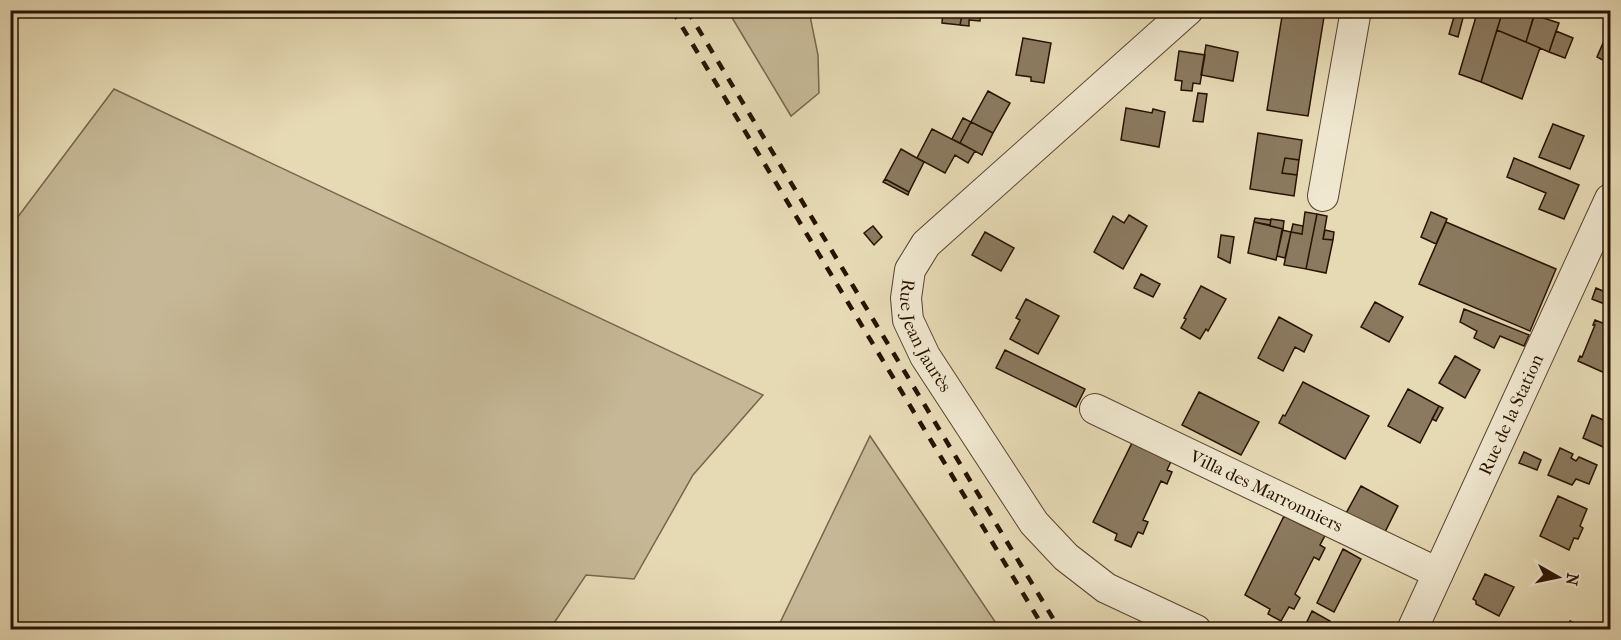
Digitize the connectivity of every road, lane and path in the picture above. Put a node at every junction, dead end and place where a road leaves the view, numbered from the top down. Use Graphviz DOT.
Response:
graph roads {
  1 [pos="1188,10"];
  2 [pos="1356,10"];
  3 [pos="1323,196"];
  4 [pos="1611,199"];
  5 [pos="1095,409"];
  6 [pos="1438,573"];
  7 [pos="1196,630"];
  8 [pos="1412,630"];
  1 -- 7 [label="street, Rue Jean Jaurès"];
  2 -- 3 [label="street"];
  4 -- 6 [label="street, Rue de la Station"];
  5 -- 6 [label="street, Villa des Marronniers"];
  6 -- 8 [label="street, Rue de la Station"];
}
